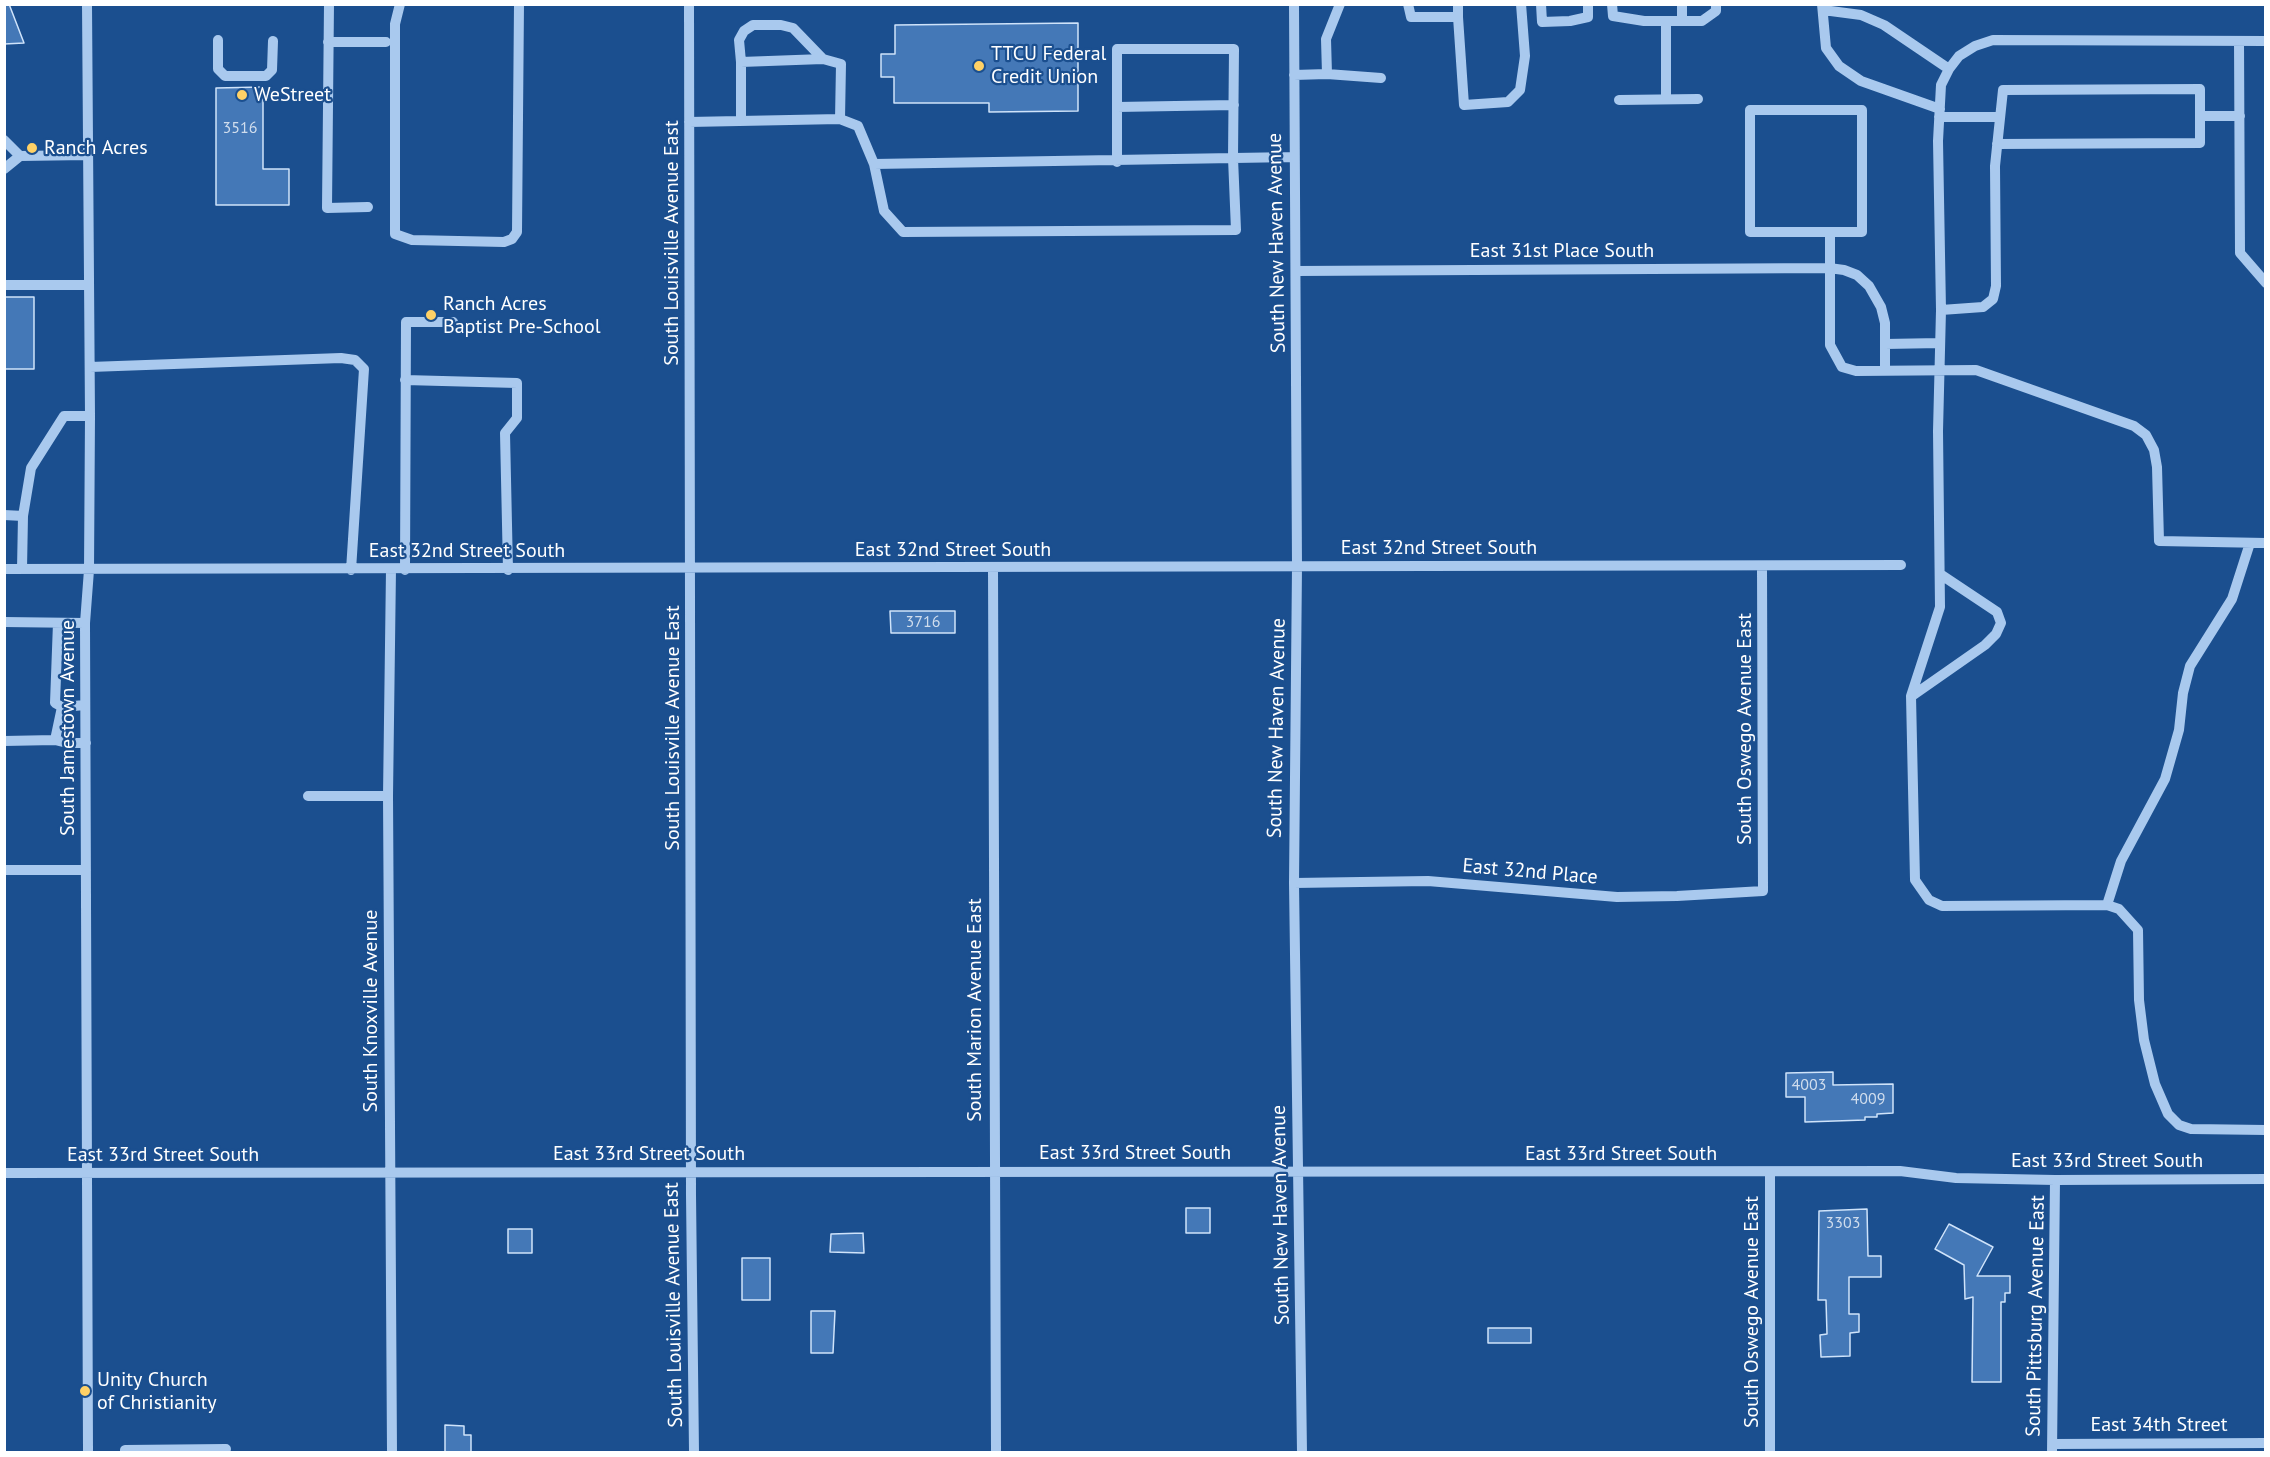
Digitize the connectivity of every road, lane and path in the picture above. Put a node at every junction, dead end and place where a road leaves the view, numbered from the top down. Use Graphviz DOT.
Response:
graph roads {
  1 [pos="87,4"];
  2 [pos="329,4"];
  3 [pos="400,4"];
  4 [pos="519,4"];
  5 [pos="689,4"];
  6 [pos="1294,4"];
  7 [pos="1340,4"];
  8 [pos="1408,4"];
  9 [pos="1458,4"];
  10 [pos="1521,4"];
  11 [pos="1541,4"];
  12 [pos="1588,4"];
  13 [pos="1612,4"];
  14 [pos="1682,4"];
  15 [pos="1716,4"];
  16 [pos="1823,7"];
  17 [pos="1458,17"];
  18 [pos="1666,21"];
  19 [pos="1682,21"];
  20 [pos="218,40"];
  21 [pos="273,41"];
  22 [pos="2239,41"];
  23 [pos="2265,41"];
  24 [pos="328,42"];
  25 [pos="386,42"];
  26 [pos="823,59"];
  27 [pos="741,62"];
  28 [pos="1949,69"];
  29 [pos="1327,74"];
  30 [pos="1294,75"];
  31 [pos="1381,78"];
  32 [pos="1666,98"];
  33 [pos="1698,99"];
  34 [pos="1618,100"];
  35 [pos="1234,105"];
  36 [pos="1117,107"];
  37 [pos="1940,113"];
  38 [pos="2200,116"];
  39 [pos="2240,116"];
  40 [pos="2000,117"];
  41 [pos="840,119"];
  42 [pos="741,121"];
  43 [pos="689,122"];
  44 [pos="4,140"];
  45 [pos="1997,144"];
  46 [pos="87,155"];
  47 [pos="20,156"];
  48 [pos="1294,157"];
  49 [pos="1233,158"];
  50 [pos="1118,162"];
  51 [pos="874,164"];
  52 [pos="4,169"];
  53 [pos="368,207"];
  54 [pos="1830,232"];
  55 [pos="1828,267"];
  56 [pos="1296,271"];
  57 [pos="2265,283"];
  58 [pos="4,285"];
  59 [pos="88,285"];
  60 [pos="1941,310"];
  61 [pos="453,322"];
  62 [pos="1940,343"];
  63 [pos="1885,344"];
  64 [pos="90,367"];
  65 [pos="1885,370"];
  66 [pos="1940,370"];
  67 [pos="405,380"];
  68 [pos="90,416"];
  69 [pos="4,515"];
  70 [pos="23,516"];
  71 [pos="2250,543"];
  72 [pos="2265,543"];
  73 [pos="1901,565"];
  74 [pos="1297,566"];
  75 [pos="1762,567"];
  76 [pos="993,568"];
  77 [pos="4,569"];
  78 [pos="22,569"];
  79 [pos="391,569"];
  80 [pos="692,569"];
  81 [pos="89,570"];
  82 [pos="351,570"];
  83 [pos="405,570"];
  84 [pos="508,570"];
  85 [pos="1940,574"];
  86 [pos="4,622"];
  87 [pos="58,623"];
  88 [pos="85,623"];
  89 [pos="1911,696"];
  90 [pos="85,705"];
  91 [pos="62,707"];
  92 [pos="55,740"];
  93 [pos="4,741"];
  94 [pos="86,743"];
  95 [pos="308,796"];
  96 [pos="388,796"];
  97 [pos="4,870"];
  98 [pos="86,870"];
  99 [pos="1294,883"];
  100 [pos="1763,891"];
  101 [pos="2108,905"];
  102 [pos="2265,1130"];
  103 [pos="993,1171"];
  104 [pos="690,1172"];
  105 [pos="1299,1172"];
  106 [pos="1770,1172"];
  107 [pos="4,1173"];
  108 [pos="390,1173"];
  109 [pos="87,1174"];
  110 [pos="2265,1179"];
  111 [pos="2055,1180"];
  112 [pos="2265,1443"];
  113 [pos="2052,1448"];
  114 [pos="226,1449"];
  115 [pos="88,1452"];
  116 [pos="125,1452"];
  117 [pos="392,1452"];
  118 [pos="694,1452"];
  119 [pos="996,1452"];
  120 [pos="1302,1452"];
  121 [pos="1770,1452"];
  1 -- 46 [label="street, South Jamestown Avenue"];
  2 -- 24 [label="street"];
  3 -- 4 [label="street"];
  5 -- 43 [label="street, South Louisville Avenue East"];
  6 -- 30 [label="street, South New Haven Avenue"];
  7 -- 29 [label="street"];
  8 -- 17 [label="street"];
  9 -- 17 [label="street"];
  10 -- 17 [label="street"];
  11 -- 12 [label="street"];
  13 -- 18 [label="street"];
  14 -- 19 [label="street"];
  15 -- 19 [label="street"];
  16 -- 28 [label="street"];
  16 -- 37 [label="street"];
  18 -- 19 [label="street"];
  18 -- 32 [label="street"];
  20 -- 21 [label="street"];
  22 -- 23 [label="street"];
  22 -- 28 [label="street"];
  22 -- 39 [label="street"];
  24 -- 25 [label="street"];
  24 -- 53 [label="street"];
  26 -- 27 [label="street"];
  26 -- 27 [label="street"];
  26 -- 41 [label="street"];
  27 -- 42 [label="street"];
  28 -- 37 [label="street"];
  29 -- 30 [label="street"];
  29 -- 31 [label="street"];
  30 -- 48 [label="street, South New Haven Avenue"];
  32 -- 33 [label="street"];
  32 -- 34 [label="street"];
  35 -- 36 [label="street"];
  35 -- 36 [label="street"];
  35 -- 49 [label="street"];
  36 -- 50 [label="street"];
  37 -- 40 [label="street"];
  37 -- 60 [label="street"];
  38 -- 39 [label="street"];
  38 -- 40 [label="street"];
  38 -- 45 [label="street"];
  39 -- 57 [label="street"];
  40 -- 45 [label="street"];
  41 -- 42 [label="street"];
  41 -- 51 [label="street"];
  42 -- 43 [label="street"];
  43 -- 80 [label="street, South Louisville Avenue East"];
  44 -- 47 [label="street"];
  45 -- 60 [label="street"];
  46 -- 47 [label="street"];
  46 -- 59 [label="street, South Jamestown Avenue"];
  47 -- 52 [label="street"];
  48 -- 49 [label="street"];
  48 -- 56 [label="street, South New Haven Avenue"];
  49 -- 50 [label="street"];
  49 -- 51 [label="street"];
  50 -- 51 [label="street"];
  54 -- 54 [label="street"];
  54 -- 55 [label="street"];
  55 -- 56 [label="street, East 31st Place South"];
  55 -- 63 [label="street, East 31st Place South"];
  55 -- 65 [label="street"];
  56 -- 74 [label="street, South New Haven Avenue"];
  58 -- 59 [label="street"];
  59 -- 64 [label="street, South Jamestown Avenue"];
  60 -- 62 [label="street"];
  61 -- 67 [label="street"];
  62 -- 63 [label="street"];
  62 -- 66 [label="street"];
  63 -- 65 [label="street, East 31st Place South"];
  64 -- 68 [label="street, South Jamestown Avenue"];
  64 -- 82 [label="street"];
  65 -- 66 [label="street"];
  66 -- 71 [label="street"];
  66 -- 85 [label="street"];
  67 -- 83 [label="street"];
  67 -- 84 [label="street"];
  68 -- 70 [label="street"];
  68 -- 81 [label="street, South Jamestown Avenue"];
  69 -- 70 [label="street"];
  70 -- 78 [label="street"];
  71 -- 72 [label="street"];
  71 -- 101 [label="street"];
  73 -- 75 [label="street, East 32nd Street South"];
  74 -- 75 [label="street, East 32nd Street South"];
  74 -- 76 [label="street, East 32nd Street South"];
  74 -- 99 [label="street, South New Haven Avenue"];
  75 -- 100 [label="street, South Oswego Avenue East"];
  76 -- 80 [label="street, East 32nd Street South"];
  76 -- 103 [label="street, South Marion Avenue East"];
  77 -- 78 [label="street, East 32nd Street South"];
  78 -- 81 [label="street, East 32nd Street South"];
  79 -- 82 [label="street, East 32nd Street South"];
  79 -- 83 [label="street, East 32nd Street South"];
  79 -- 96 [label="street, South Knoxville Avenue"];
  80 -- 84 [label="street, East 32nd Street South"];
  80 -- 104 [label="street, South Louisville Avenue East"];
  81 -- 82 [label="street, East 32nd Street South"];
  81 -- 88 [label="street, South Jamestown Avenue"];
  83 -- 84 [label="street, East 32nd Street South"];
  85 -- 89 [label="street"];
  85 -- 89 [label="street"];
  86 -- 87 [label="street"];
  87 -- 88 [label="street"];
  87 -- 91 [label="street"];
  88 -- 90 [label="street, South Jamestown Avenue"];
  89 -- 101 [label="street"];
  90 -- 91 [label="street"];
  90 -- 94 [label="street, South Jamestown Avenue"];
  91 -- 92 [label="street"];
  92 -- 93 [label="street"];
  92 -- 94 [label="street"];
  94 -- 98 [label="street, South Jamestown Avenue"];
  95 -- 96 [label="street"];
  96 -- 108 [label="street, South Knoxville Avenue"];
  97 -- 98 [label="street"];
  98 -- 109 [label="street, South Jamestown Avenue"];
  99 -- 100 [label="street, East 32nd Place"];
  99 -- 105 [label="street, South New Haven Avenue"];
  101 -- 102 [label="street"];
  103 -- 104 [label="street, East 33rd Street South"];
  103 -- 105 [label="street, East 33rd Street South"];
  103 -- 119 [label="street, South Marion Avenue East"];
  104 -- 108 [label="street, East 33rd Street South"];
  104 -- 118 [label="street, South Louisville Avenue East"];
  105 -- 106 [label="street, East 33rd Street South"];
  105 -- 120 [label="street, South New Haven Avenue"];
  106 -- 111 [label="street, East 33rd Street South"];
  106 -- 121 [label="street, South Oswego Avenue East"];
  107 -- 109 [label="street, East 33rd Street South"];
  108 -- 109 [label="street, East 33rd Street South"];
  108 -- 117 [label="street, South Knoxville Avenue"];
  109 -- 115 [label="street, South Jamestown Avenue"];
  110 -- 111 [label="street, East 33rd Street South"];
  111 -- 113 [label="street, South Pittsburg Avenue East"];
  112 -- 113 [label="street, East 34th Street"];
  114 -- 116 [label="street"];
}
